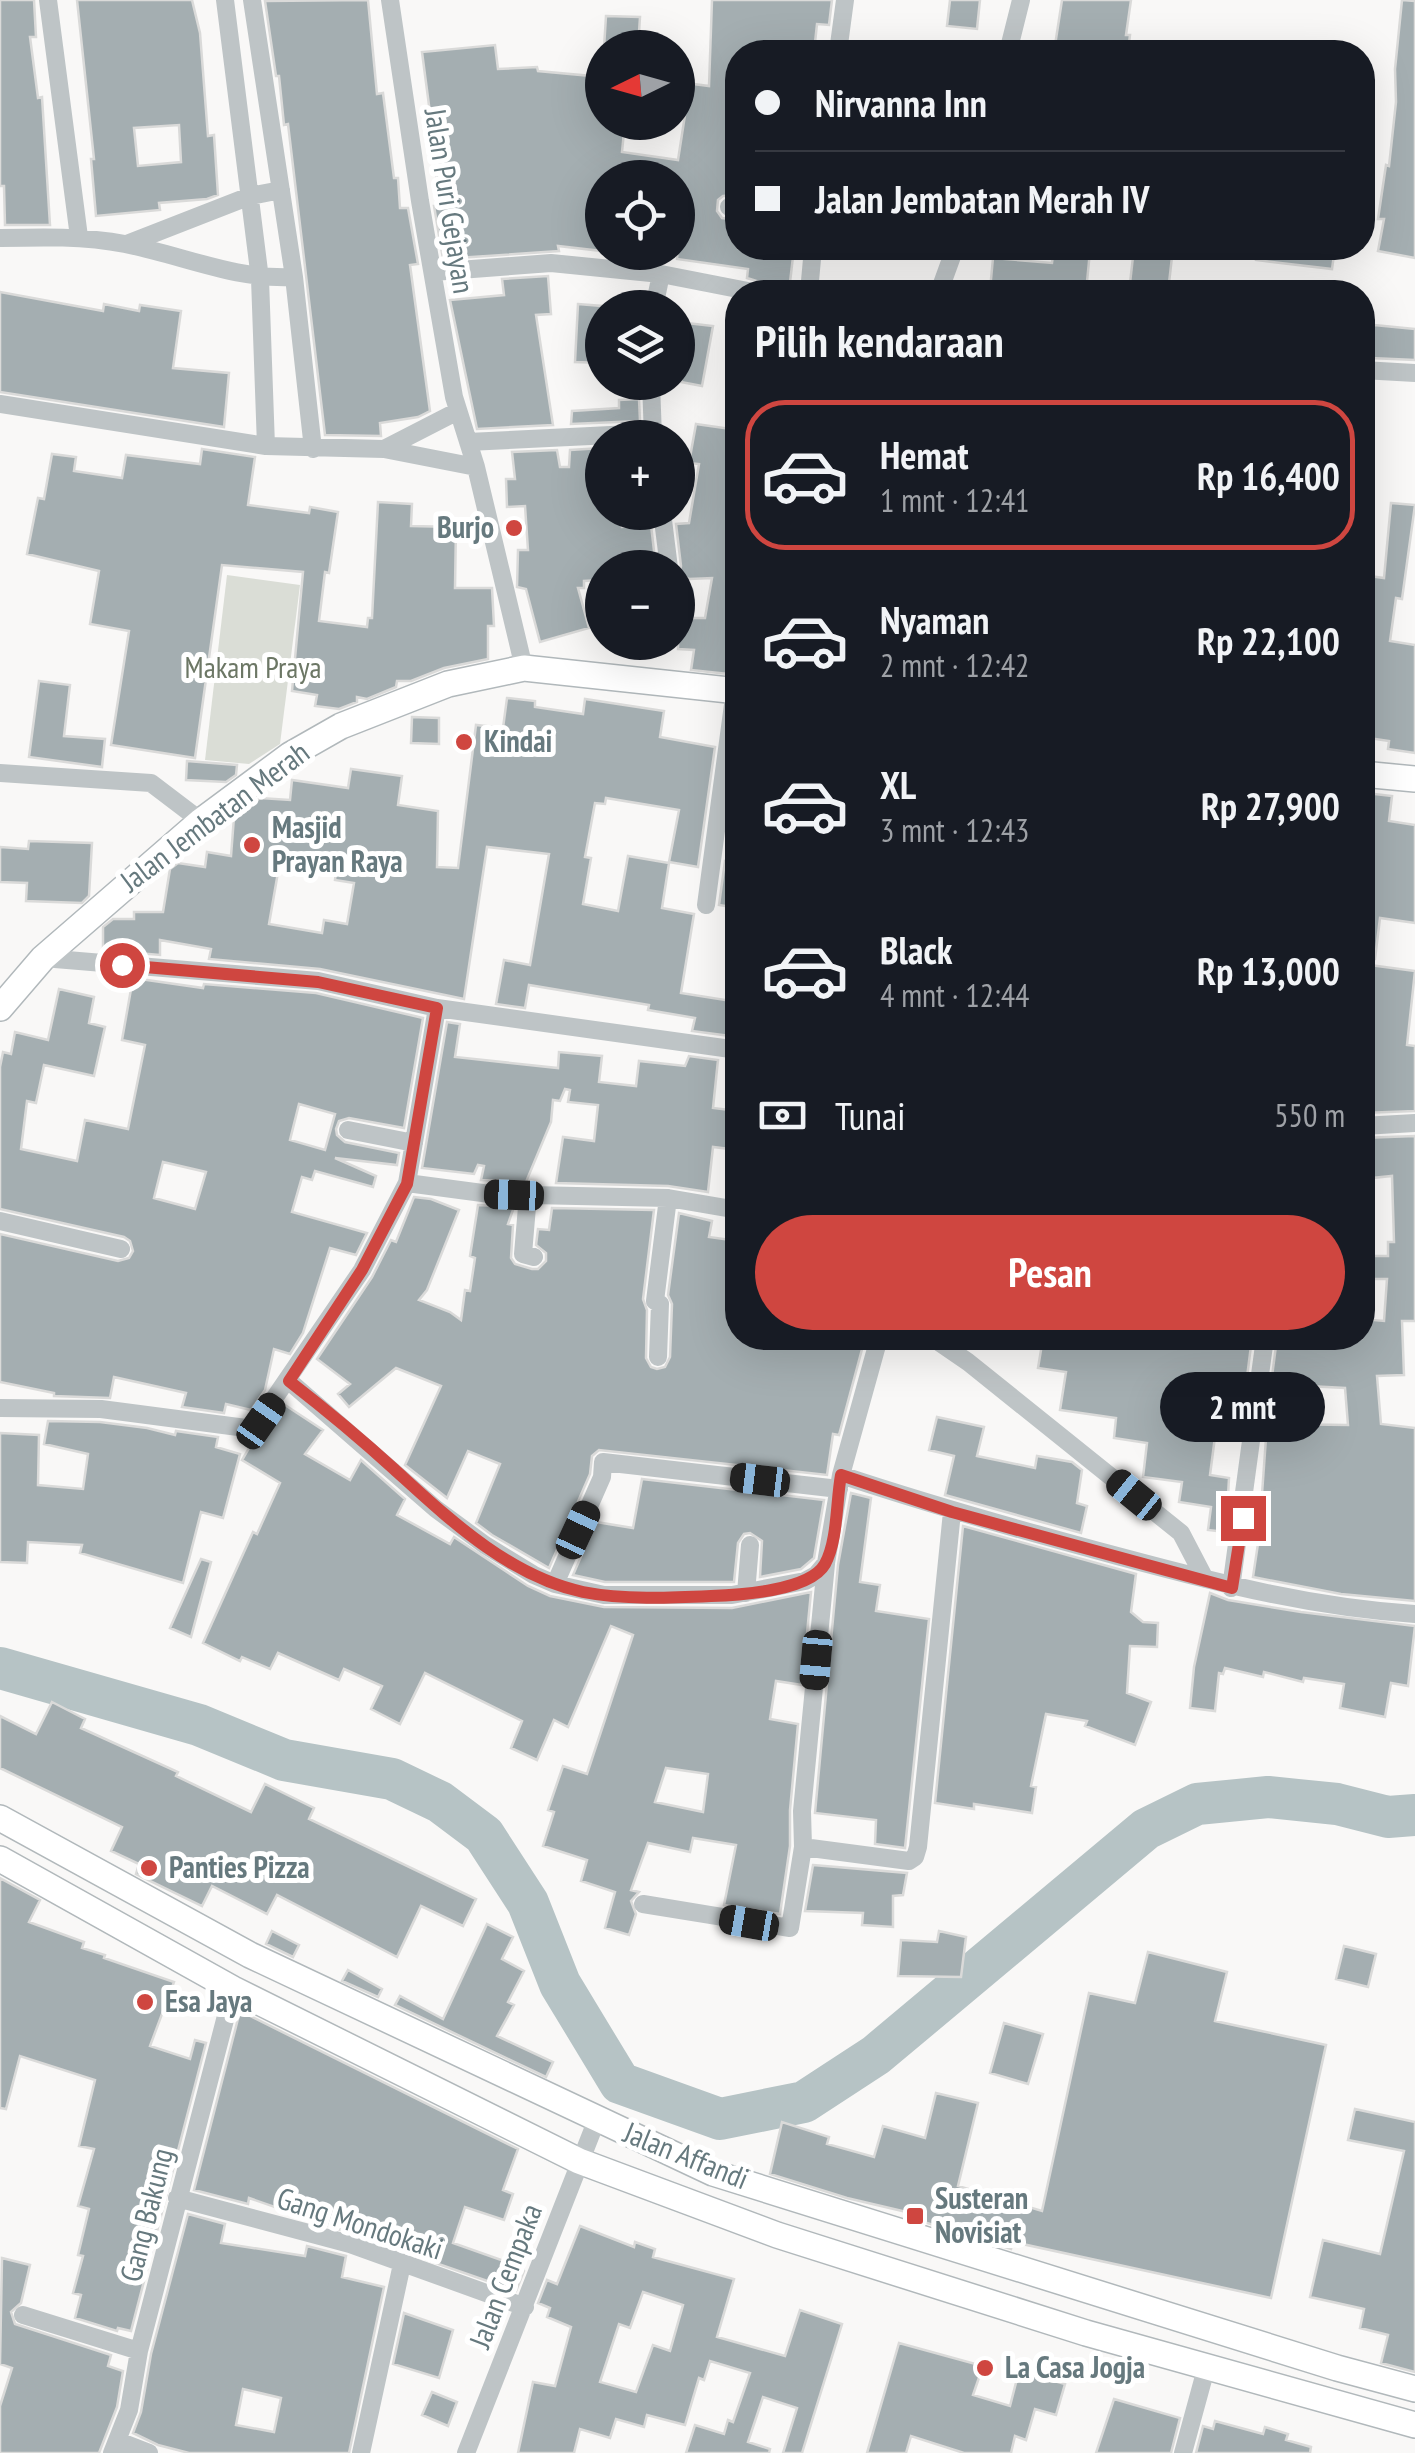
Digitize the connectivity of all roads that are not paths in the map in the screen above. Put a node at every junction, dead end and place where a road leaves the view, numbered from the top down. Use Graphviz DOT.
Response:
graph roads {
  1 [pos="48,0"];
  2 [pos="224,0"];
  3 [pos="252,0"];
  4 [pos="390,0"];
  5 [pos="845,0"];
  6 [pos="1021,0"];
  7 [pos="840,40"];
  8 [pos="1011,40"];
  9 [pos="281,190"];
  10 [pos="250,196"];
  11 [pos="80,237"];
  12 [pos="0,238"];
  13 [pos="126,244"];
  14 [pos="432,272"];
  15 [pos="661,274"];
  16 [pos="294,278"];
  17 [pos="260,279"];
  18 [pos="725,286"];
  19 [pos="658,290"];
  20 [pos="1375,371"];
  21 [pos="1415,373"];
  22 [pos="0,404"];
  23 [pos="458,411"];
  24 [pos="585,438"];
  25 [pos="468,442"];
  26 [pos="266,446"];
  27 [pos="312,449"];
  28 [pos="384,449"];
  29 [pos="476,467"];
  30 [pos="524,668"];
  31 [pos="725,690"];
  32 [pos="725,770"];
  33 [pos="0,773"];
  34 [pos="1375,775"];
  35 [pos="1415,779"];
  36 [pos="201,822"];
  37 [pos="706,906"];
  38 [pos="43,958"];
  39 [pos="0,1008"];
  40 [pos="437,1008"];
  41 [pos="725,1048"];
  42 [pos="1415,1123"];
  43 [pos="1375,1125"];
  44 [pos="348,1130"];
  45 [pos="414,1143"];
  46 [pos="407,1184"];
  47 [pos="528,1195"];
  48 [pos="668,1198"];
  49 [pos="725,1208"];
  50 [pos="0,1221"];
  51 [pos="121,1249"];
  52 [pos="534,1257"];
  53 [pos="876,1350"];
  54 [pos="950,1350"];
  55 [pos="1263,1350"];
  56 [pos="658,1357"];
  57 [pos="289,1381"];
  58 [pos="0,1408"];
  59 [pos="840,1482"];
  60 [pos="952,1512"];
  61 [pos="750,1544"];
  62 [pos="826,1563"];
  63 [pos="1204,1580"];
  64 [pos="556,1584"];
  65 [pos="1232,1588"];
  66 [pos="746,1593"];
  67 [pos="1415,1614"];
  68 [pos="0,1818"];
  69 [pos="803,1847"];
  70 [pos="0,1859"];
  71 [pos="643,1904"];
  72 [pos="233,1989"];
  73 [pos="597,2118"];
  74 [pos="579,2161"];
  75 [pos="177,2198"];
  76 [pos="402,2264"];
  77 [pos="525,2307"];
  78 [pos="23,2316"];
  79 [pos="139,2351"];
  80 [pos="1207,2364"];
  81 [pos="1415,2389"];
  82 [pos="1415,2425"];
  83 [pos="115,2447"];
  84 [pos="150,2453"];
  85 [pos="361,2453"];
  86 [pos="466,2453"];
  87 [pos="1183,2453"];
  1 -- 11 [label="street"];
  2 -- 10 [label="street"];
  3 -- 9 [label="street"];
  4 -- 14 [label="street, Jalan Puri Gejayan"];
  5 -- 7 [label="street"];
  6 -- 8 [label="street"];
  9 -- 10 [label="street"];
  9 -- 16 [label="street"];
  10 -- 13 [label="street"];
  10 -- 17 [label="street"];
  11 -- 12 [label="street"];
  11 -- 13 [label="street"];
  13 -- 17 [label="street"];
  14 -- 15 [label="street"];
  14 -- 23 [label="street, Jalan Puri Gejayan"];
  15 -- 18 [label="street"];
  15 -- 19 [label="street"];
  16 -- 17 [label="street"];
  16 -- 27 [label="street"];
  17 -- 26 [label="street"];
  20 -- 21 [label="street"];
  22 -- 26 [label="street"];
  23 -- 25 [label="street, Jalan Puri Gejayan"];
  23 -- 28 [label="street"];
  24 -- 25 [label="street"];
  25 -- 29 [label="street, Jalan Puri Gejayan"];
  26 -- 27 [label="street"];
  27 -- 28 [label="street"];
  28 -- 29 [label="street"];
  29 -- 30 [label="street, Jalan Puri Gejayan"];
  30 -- 31 [label="main road, Jalan Jembatan Merah"];
  30 -- 36 [label="main road, Jalan Jembatan Merah"];
  32 -- 37 [label="street"];
  33 -- 36 [label="street"];
  34 -- 35 [label="main road"];
  36 -- 38 [label="main road, Jalan Jembatan Merah"];
  38 -- 39 [label="main road, Jalan Jembatan Merah"];
  38 -- 40 [label="street"];
  40 -- 41 [label="street"];
  40 -- 45 [label="street"];
  42 -- 43 [label="street"];
  44 -- 45 [label="street"];
  45 -- 46 [label="street"];
  46 -- 47 [label="street"];
  46 -- 57 [label="street"];
  47 -- 48 [label="street"];
  47 -- 52 [label="street"];
  48 -- 49 [label="street"];
  48 -- 56 [label="street"];
  50 -- 51 [label="street"];
  53 -- 59 [label="street"];
  54 -- 63 [label="street"];
  55 -- 65 [label="street"];
  57 -- 58 [label="street"];
  57 -- 64 [label="street"];
  59 -- 60 [label="street"];
  59 -- 62 [label="street"];
  59 -- 64 [label="street"];
  60 -- 63 [label="street"];
  60 -- 69 [label="street"];
  61 -- 66 [label="street"];
  62 -- 66 [label="street"];
  62 -- 69 [label="street"];
  63 -- 65 [label="street"];
  64 -- 66 [label="street"];
  65 -- 67 [label="street"];
  68 -- 73 [label="main road, Jalan Affandi"];
  69 -- 71 [label="street"];
  70 -- 72 [label="main road, Jalan Affandi"];
  72 -- 74 [label="main road, Jalan Affandi"];
  72 -- 75 [label="street, Gang Bakung"];
  73 -- 74 [label="street, Jalan Cempaka"];
  73 -- 81 [label="main road, Jalan Affandi"];
  74 -- 77 [label="street, Jalan Cempaka"];
  74 -- 80 [label="main road, Jalan Affandi"];
  75 -- 76 [label="street, Gang Mondokaki"];
  75 -- 79 [label="street, Gang Bakung"];
  76 -- 77 [label="street, Gang Mondokaki"];
  76 -- 85 [label="street"];
  77 -- 86 [label="street, Jalan Cempaka"];
  78 -- 79 [label="street"];
  79 -- 83 [label="street, Gang Bakung"];
  80 -- 82 [label="main road, Jalan Affandi"];
  80 -- 87 [label="street"];
  83 -- 84 [label="street"];
}
